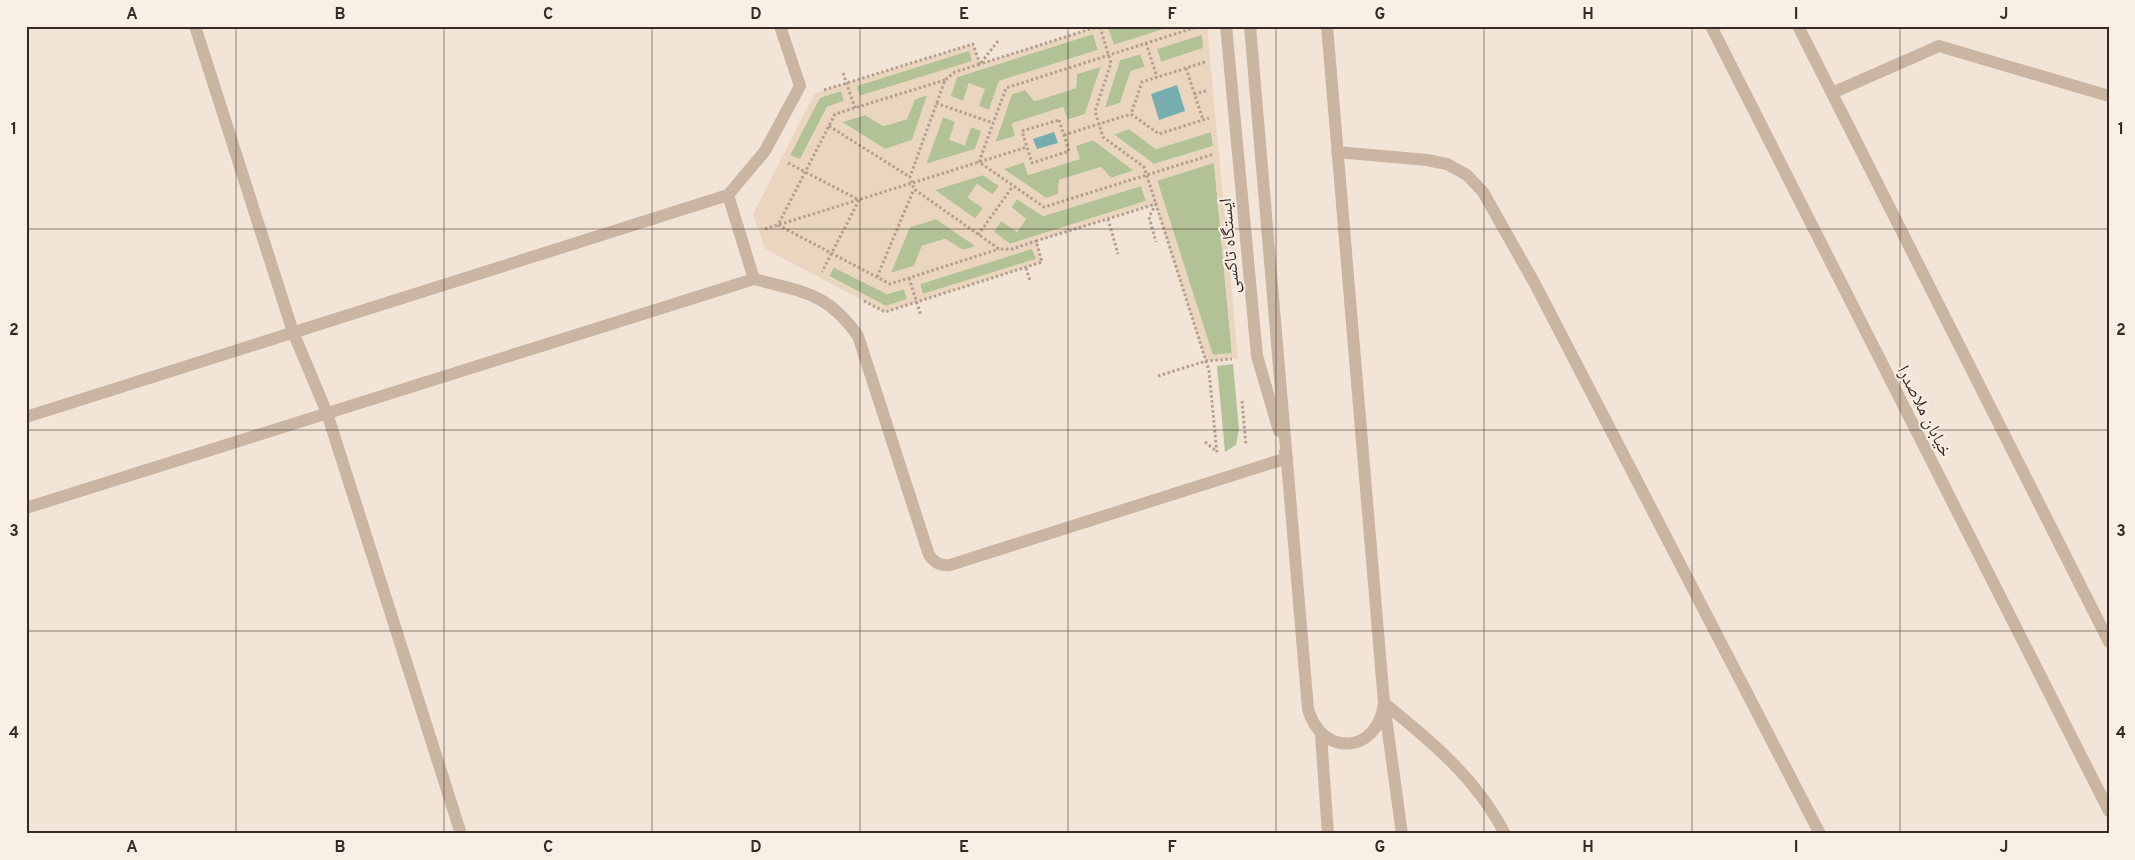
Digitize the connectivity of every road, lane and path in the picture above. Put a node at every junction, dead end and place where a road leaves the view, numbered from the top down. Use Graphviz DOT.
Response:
graph roads {
  1 [pos="195,26"];
  2 [pos="780,26"];
  3 [pos="1100,26"];
  4 [pos="1200,26"];
  5 [pos="1226,26"];
  6 [pos="1250,26"];
  7 [pos="1327,26"];
  8 [pos="1711,26"];
  9 [pos="1798,26"];
  10 [pos="998,41"];
  11 [pos="1146,43"];
  12 [pos="1108,55"];
  13 [pos="1210,60"];
  14 [pos="980,64"];
  15 [pos="1186,68"];
  16 [pos="843,73"];
  17 [pos="1157,77"];
  18 [pos="945,80"];
  19 [pos="846,83"];
  20 [pos="816,93"];
  21 [pos="1832,93"];
  22 [pos="2109,96"];
  23 [pos="936,103"];
  24 [pos="855,108"];
  25 [pos="1131,114"];
  26 [pos="1215,116"];
  27 [pos="1203,120"];
  28 [pos="993,123"];
  29 [pos="1099,124"];
  30 [pos="829,126"];
  31 [pos="1064,135"];
  32 [pos="1027,147"];
  33 [pos="765,151"];
  34 [pos="1219,152"];
  35 [pos="1338,152"];
  36 [pos="979,162"];
  37 [pos="806,172"];
  38 [pos="1147,175"];
  39 [pos="910,177"];
  40 [pos="912,183"];
  41 [pos="1013,186"];
  42 [pos="914,189"];
  43 [pos="728,195"];
  44 [pos="859,200"];
  45 [pos="1156,204"];
  46 [pos="1108,219"];
  47 [pos="778,225"];
  48 [pos="759,231"];
  49 [pos="978,234"];
  50 [pos="1036,241"];
  51 [pos="1156,242"];
  52 [pos="999,249"];
  53 [pos="831,253"];
  54 [pos="1118,254"];
  55 [pos="1026,268"];
  56 [pos="877,277"];
  57 [pos="909,278"];
  58 [pos="754,279"];
  59 [pos="1030,281"];
  60 [pos="810,294"];
  61 [pos="860,299"];
  62 [pos="917,302"];
  63 [pos="921,316"];
  64 [pos="293,332"];
  65 [pos="1238,358"];
  66 [pos="1206,361"];
  67 [pos="1158,376"];
  68 [pos="1241,396"];
  69 [pos="327,414"];
  70 [pos="26,416"];
  71 [pos="1205,442"];
  72 [pos="1287,458"];
  73 [pos="1248,470"];
  74 [pos="26,508"];
  75 [pos="2109,642"];
  76 [pos="1384,703"];
  77 [pos="1322,735"];
  78 [pos="2109,811"];
  79 [pos="461,834"];
  80 [pos="1328,834"];
  81 [pos="1402,834"];
  82 [pos="1505,834"];
  83 [pos="1820,834"];
  1 -- 64 [label="street"];
  2 -- 33 [label="street"];
  3 -- 12 [label="path"];
  3 -- 14 [label="path"];
  4 -- 11 [label="path"];
  5 -- 72 [label="street, ایستگاه تاکسی"];
  6 -- 72 [label="street"];
  7 -- 35 [label="street"];
  8 -- 78 [label="street, خیابان ملاصدرا"];
  9 -- 21 [label="street"];
  10 -- 14 [label="path"];
  11 -- 12 [label="path"];
  11 -- 17 [label="path"];
  12 -- 28 [label="path"];
  12 -- 29 [label="path"];
  13 -- 15 [label="path"];
  14 -- 18 [label="path"];
  14 -- 19 [label="path"];
  15 -- 17 [label="path"];
  15 -- 27 [label="path"];
  16 -- 19 [label="path"];
  17 -- 25 [label="path"];
  18 -- 23 [label="path"];
  18 -- 24 [label="path"];
  19 -- 20 [label="path"];
  19 -- 24 [label="path"];
  21 -- 22 [label="street"];
  21 -- 75 [label="street"];
  23 -- 28 [label="path"];
  23 -- 39 [label="path"];
  24 -- 30 [label="path"];
  25 -- 27 [label="path"];
  25 -- 29 [label="path"];
  26 -- 27 [label="path"];
  28 -- 36 [label="path"];
  29 -- 31 [label="path"];
  29 -- 38 [label="path"];
  30 -- 37 [label="path"];
  30 -- 39 [label="path"];
  31 -- 32 [label="path"];
  31 -- 32 [label="path"];
  32 -- 36 [label="path"];
  33 -- 37 [label="path"];
  33 -- 43 [label="street"];
  34 -- 38 [label="path"];
  35 -- 76 [label="street"];
  35 -- 83 [label="street"];
  36 -- 40 [label="path"];
  36 -- 41 [label="path"];
  37 -- 44 [label="path"];
  37 -- 47 [label="path"];
  38 -- 41 [label="path"];
  38 -- 45 [label="path"];
  39 -- 40 [label="path"];
  40 -- 42 [label="path"];
  40 -- 44 [label="path"];
  41 -- 49 [label="path"];
  42 -- 49 [label="path"];
  42 -- 56 [label="path"];
  43 -- 58 [label="street"];
  43 -- 64 [label="street"];
  44 -- 47 [label="path"];
  44 -- 53 [label="path"];
  45 -- 46 [label="path"];
  45 -- 51 [label="path"];
  45 -- 66 [label="path"];
  46 -- 50 [label="path"];
  46 -- 54 [label="path"];
  47 -- 48 [label="path"];
  47 -- 53 [label="path"];
  49 -- 52 [label="path"];
  50 -- 52 [label="path"];
  50 -- 55 [label="path"];
  52 -- 57 [label="path"];
  53 -- 56 [label="path"];
  53 -- 60 [label="path"];
  55 -- 59 [label="path"];
  55 -- 62 [label="path"];
  56 -- 57 [label="path"];
  57 -- 62 [label="path"];
  58 -- 60 [label="street"];
  58 -- 69 [label="street"];
  60 -- 73 [label="street"];
  61 -- 62 [label="path"];
  62 -- 63 [label="path"];
  64 -- 69 [label="street"];
  64 -- 70 [label="street"];
  65 -- 66 [label="path"];
  66 -- 67 [label="path"];
  66 -- 71 [label="path"];
  68 -- 73 [label="path"];
  69 -- 74 [label="street"];
  69 -- 79 [label="street"];
  72 -- 73 [label="street"];
  72 -- 77 [label="street"];
  76 -- 77 [label="street"];
  76 -- 81 [label="street"];
  76 -- 82 [label="street"];
  77 -- 80 [label="street"];
}
